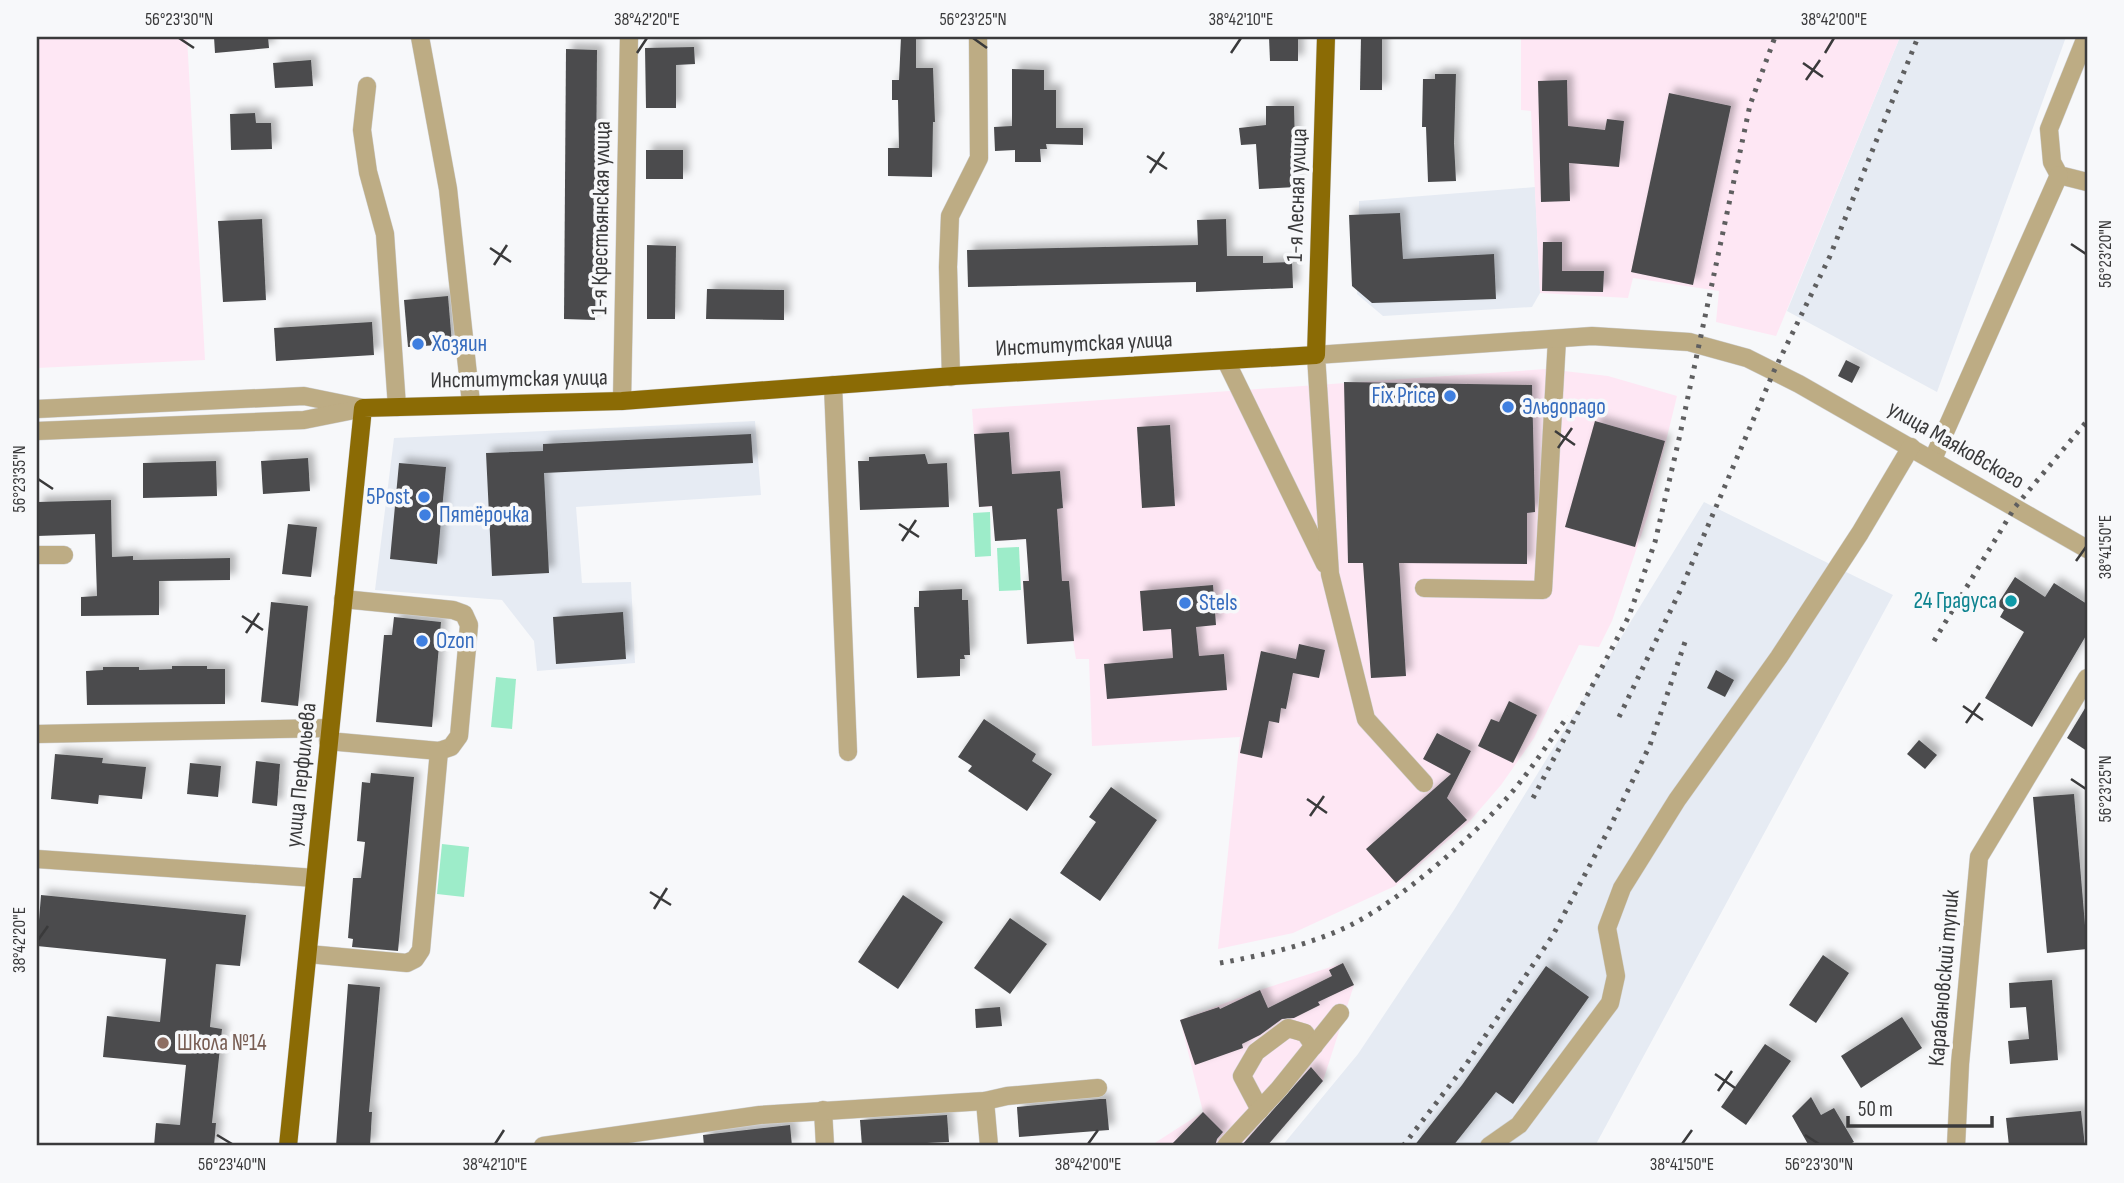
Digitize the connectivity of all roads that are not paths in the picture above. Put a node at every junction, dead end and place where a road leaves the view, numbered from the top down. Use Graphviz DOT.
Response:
graph roads {
  1 [pos="420,37"];
  2 [pos="629,37"];
  3 [pos="978,37"];
  4 [pos="1326,37"];
  5 [pos="2086,37"];
  6 [pos="366,86"];
  7 [pos="2059,176"];
  8 [pos="2087,183"];
  9 [pos="1557,339"];
  10 [pos="1317,355"];
  11 [pos="1226,361"];
  12 [pos="951,377"];
  13 [pos="1799,384"];
  14 [pos="833,385"];
  15 [pos="622,401"];
  16 [pos="471,403"];
  17 [pos="397,407"];
  18 [pos="363,408"];
  19 [pos="37,409"];
  20 [pos="37,431"];
  21 [pos="1911,447"];
  22 [pos="1933,459"];
  23 [pos="2087,549"];
  24 [pos="37,555"];
  25 [pos="64,555"];
  26 [pos="1330,574"];
  27 [pos="1424,588"];
  28 [pos="343,599"];
  29 [pos="2087,678"];
  30 [pos="37,734"];
  31 [pos="329,734"];
  32 [pos="439,751"];
  33 [pos="848,752"];
  34 [pos="1424,783"];
  35 [pos="37,859"];
  36 [pos="315,878"];
  37 [pos="308,954"];
  38 [pos="1340,1013"];
  39 [pos="1314,1046"];
  40 [pos="1098,1088"];
  41 [pos="985,1101"];
  42 [pos="823,1110"];
  43 [pos="1260,1110"];
  44 [pos="289,1146"];
  45 [pos="543,1146"];
  46 [pos="825,1146"];
  47 [pos="989,1146"];
  48 [pos="1226,1146"];
  49 [pos="1489,1146"];
  50 [pos="1956,1146"];
  1 -- 16 [label="street"];
  2 -- 15 [label="street, 1-я Крестьянская улица"];
  3 -- 12 [label="street"];
  4 -- 10 [label="main road, 1-я Лесная улица"];
  5 -- 7 [label="street"];
  6 -- 17 [label="street"];
  7 -- 8 [label="street"];
  7 -- 22 [label="street"];
  9 -- 10 [label="street, Институтская улица"];
  9 -- 13 [label="street, Институтская улица"];
  9 -- 27 [label="street"];
  10 -- 11 [label="main road, Институтская улица"];
  10 -- 26 [label="street"];
  11 -- 12 [label="main road, Институтская улица"];
  11 -- 26 [label="street"];
  12 -- 14 [label="main road, Институтская улица"];
  13 -- 21 [label="street, улица Маяковского"];
  14 -- 15 [label="main road, Институтская улица"];
  14 -- 33 [label="street"];
  15 -- 16 [label="main road, Институтская улица"];
  16 -- 17 [label="main road, Институтская улица"];
  17 -- 18 [label="main road, Институтская улица"];
  18 -- 19 [label="street, Институтская улица"];
  18 -- 20 [label="street, Институтская улица"];
  18 -- 28 [label="main road, улица Перфильева"];
  21 -- 22 [label="street, улица Маяковского"];
  21 -- 49 [label="street"];
  22 -- 23 [label="street, улица Маяковского"];
  24 -- 25 [label="street"];
  26 -- 34 [label="street"];
  28 -- 31 [label="main road, улица Перфильева"];
  28 -- 32 [label="street"];
  29 -- 50 [label="street, Карабановский тупик"];
  30 -- 31 [label="street"];
  31 -- 32 [label="street"];
  31 -- 36 [label="main road, улица Перфильева"];
  32 -- 37 [label="street"];
  35 -- 36 [label="street"];
  36 -- 37 [label="main road, улица Перфильева"];
  37 -- 44 [label="main road, улица Перфильева"];
  38 -- 39 [label="street"];
  39 -- 43 [label="street"];
  39 -- 43 [label="street"];
  40 -- 41 [label="street"];
  41 -- 42 [label="street"];
  41 -- 47 [label="street"];
  42 -- 45 [label="street"];
  42 -- 46 [label="street"];
  43 -- 48 [label="street"];
}
